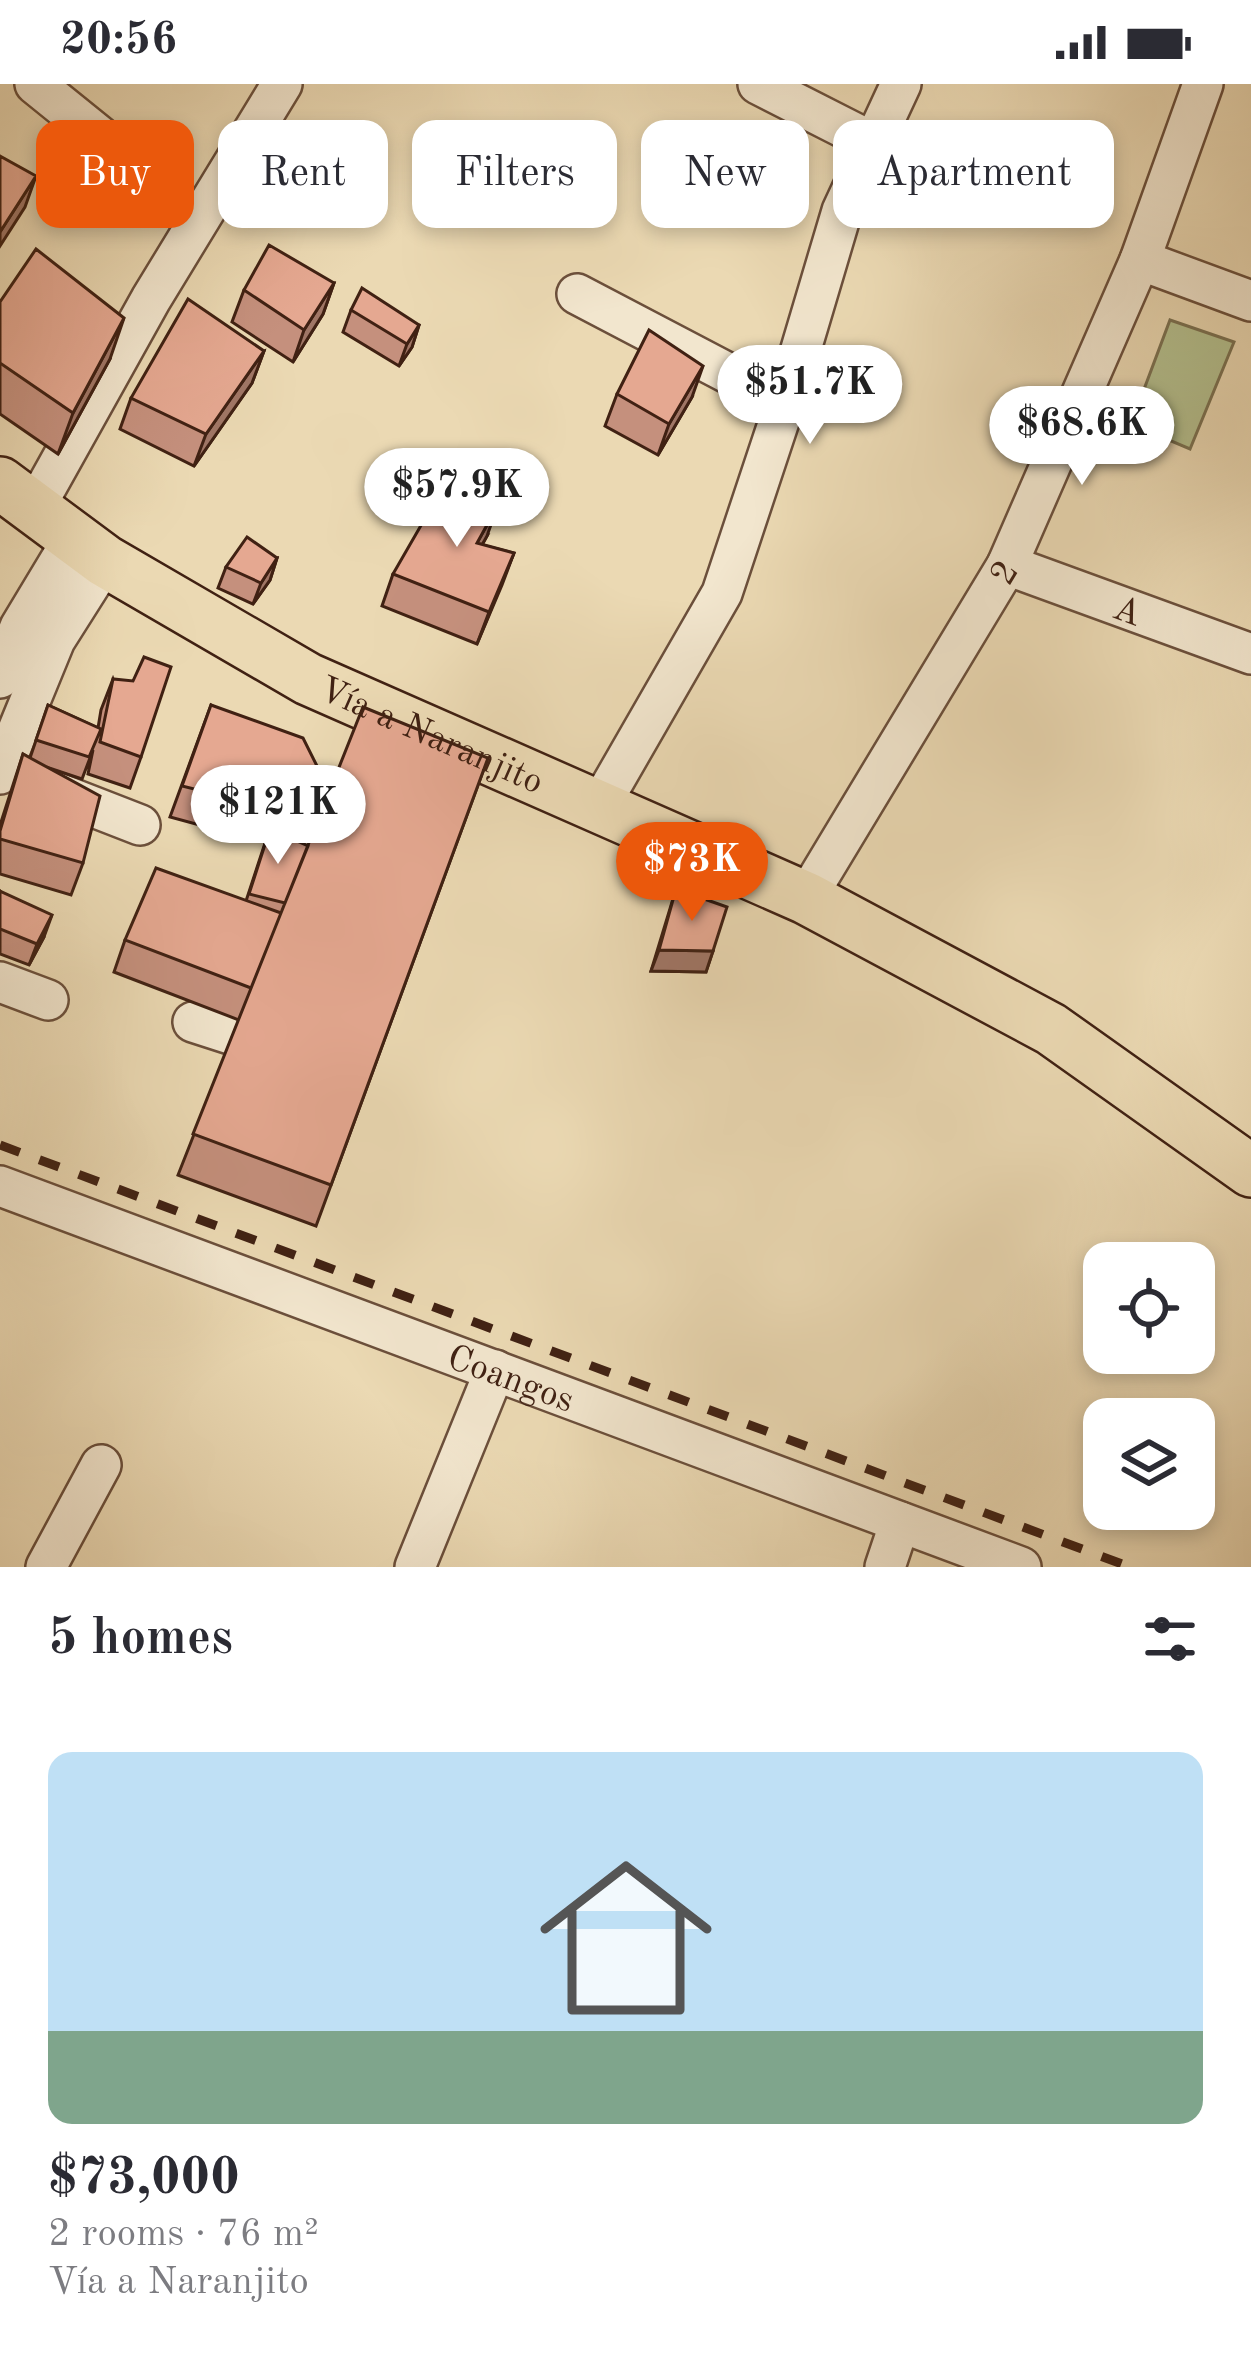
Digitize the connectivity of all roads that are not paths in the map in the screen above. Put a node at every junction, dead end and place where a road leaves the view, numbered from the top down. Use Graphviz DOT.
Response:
graph roads {
  1 [pos="35,84"];
  2 [pos="282,84"];
  3 [pos="758,84"];
  4 [pos="901,84"];
  5 [pos="1203,84"];
  6 [pos="79,120"];
  7 [pos="885,120"];
  8 [pos="833,122"];
  9 [pos="837,228"];
  10 [pos="1140,260"];
  11 [pos="577,294"];
  12 [pos="1251,301"];
  13 [pos="785,403"];
  14 [pos="53,523"];
  15 [pos="1007,565"];
  16 [pos="1251,654"];
  17 [pos="0,677"];
  18 [pos="0,773"];
  19 [pos="600,805"];
  20 [pos="140,825"];
  21 [pos="806,898"];
  22 [pos="0,982"];
  23 [pos="49,1000"];
  24 [pos="193,1022"];
  25 [pos="314,1055"];
  26 [pos="1251,1171"];
  27 [pos="0,1186"];
  28 [pos="494,1370"];
  29 [pos="100,1465"];
  30 [pos="900,1522"];
  31 [pos="46,1567"];
  32 [pos="415,1567"];
  33 [pos="885,1567"];
  34 [pos="1021,1567"];
  1 -- 6 [label="street"];
  2 -- 14 [label="street"];
  3 -- 8 [label="street"];
  4 -- 7 [label="street"];
  5 -- 10 [label="street, 2"];
  9 -- 13 [label="street"];
  10 -- 12 [label="street"];
  10 -- 15 [label="street, 2"];
  11 -- 13 [label="street"];
  13 -- 19 [label="street"];
  14 -- 17 [label="street"];
  14 -- 18 [label="street"];
  14 -- 19 [label="main road, Vía a Naranjito"];
  15 -- 16 [label="street, A"];
  15 -- 21 [label="street, 2"];
  18 -- 20 [label="street"];
  19 -- 21 [label="main road, Vía a Naranjito"];
  21 -- 26 [label="main road, Vía a Naranjito"];
  22 -- 23 [label="street"];
  24 -- 25 [label="street"];
  27 -- 28 [label="street, Coangos"];
  28 -- 30 [label="street, Coangos"];
  28 -- 32 [label="street"];
  29 -- 31 [label="street"];
  30 -- 33 [label="street"];
  30 -- 34 [label="street, Coangos"];
}
